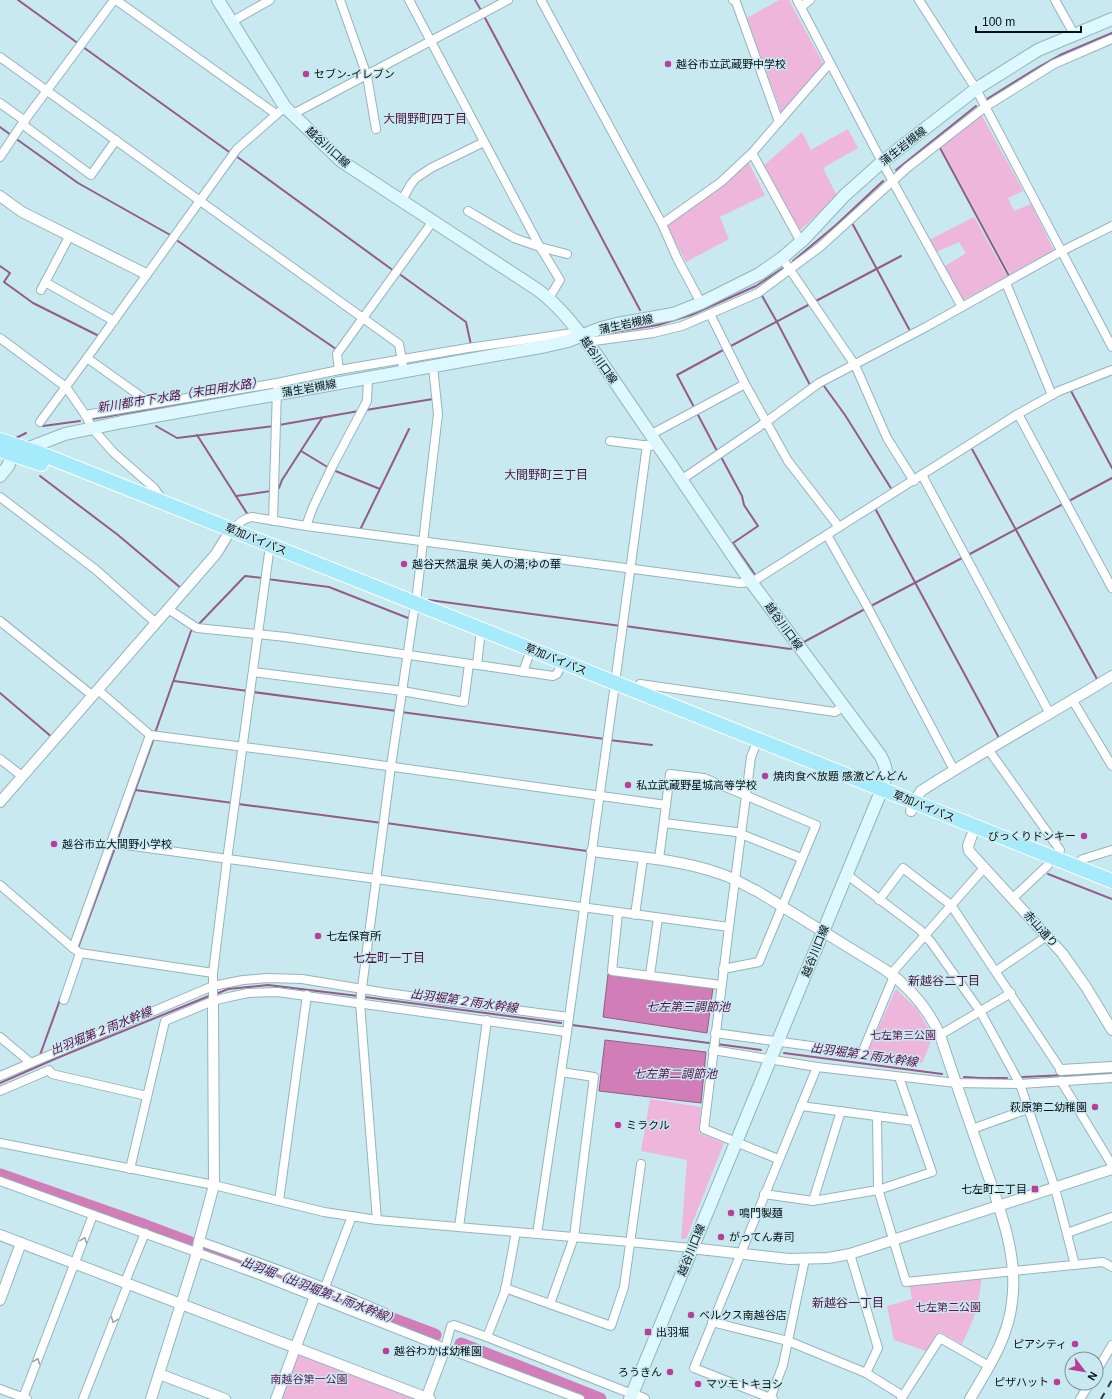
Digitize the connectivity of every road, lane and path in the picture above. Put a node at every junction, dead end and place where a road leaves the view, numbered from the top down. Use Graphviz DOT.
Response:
graph roads {
  1 [pos="115,0"];
  2 [pos="218,0"];
  3 [pos="270,0"];
  4 [pos="340,0"];
  5 [pos="409,0"];
  6 [pos="508,0"];
  7 [pos="541,0"];
  8 [pos="733,0"];
  9 [pos="810,0"];
  10 [pos="918,0"];
  11 [pos="1055,0"];
  12 [pos="799,3"];
  13 [pos="1112,19"];
  14 [pos="231,22"];
  15 [pos="1074,34"];
  16 [pos="1112,39"];
  17 [pos="430,40"];
  18 [pos="0,57"];
  19 [pos="830,63"];
  20 [pos="367,76"];
  21 [pos="976,89"];
  22 [pos="47,90"];
  23 [pos="0,103"];
  24 [pos="985,107"];
  25 [pos="285,112"];
  26 [pos="24,122"];
  27 [pos="779,122"];
  28 [pos="376,129"];
  29 [pos="116,140"];
  30 [pos="484,142"];
  31 [pos="752,153"];
  32 [pos="0,156"];
  33 [pos="882,162"];
  34 [pos="893,181"];
  35 [pos="0,196"];
  36 [pos="200,200"];
  37 [pos="402,200"];
  38 [pos="468,211"];
  39 [pos="433,221"];
  40 [pos="662,224"];
  41 [pos="1112,226"];
  42 [pos="70,235"];
  43 [pos="801,242"];
  44 [pos="540,248"];
  45 [pos="1062,251"];
  46 [pos="567,254"];
  47 [pos="782,258"];
  48 [pos="790,271"];
  49 [pos="146,274"];
  50 [pos="45,282"];
  51 [pos="1006,283"];
  52 [pos="41,290"];
  53 [pos="549,298"];
  54 [pos="701,303"];
  55 [pos="962,307"];
  56 [pos="710,314"];
  57 [pos="363,317"];
  58 [pos="114,321"];
  59 [pos="583,336"];
  60 [pos="0,338"];
  61 [pos="1112,347"];
  62 [pos="87,358"];
  63 [pos="402,360"];
  64 [pos="855,365"];
  65 [pos="433,367"];
  66 [pos="339,370"];
  67 [pos="1112,370"];
  68 [pos="404,372"];
  69 [pos="368,378"];
  70 [pos="745,384"];
  71 [pos="66,386"];
  72 [pos="277,388"];
  73 [pos="1052,395"];
  74 [pos="150,403"];
  75 [pos="1018,414"];
  76 [pos="85,415"];
  77 [pos="40,422"];
  78 [pos="766,422"];
  79 [pos="92,428"];
  80 [pos="0,440"];
  81 [pos="610,441"];
  82 [pos="652,442"];
  83 [pos="28,449"];
  84 [pos="6,452"];
  85 [pos="922,475"];
  86 [pos="0,476"];
  87 [pos="681,480"];
  88 [pos="914,480"];
  89 [pos="0,497"];
  90 [pos="157,500"];
  91 [pos="273,521"];
  92 [pos="306,526"];
  93 [pos="839,527"];
  94 [pos="231,533"];
  95 [pos="827,535"];
  96 [pos="422,541"];
  97 [pos="269,554"];
  98 [pos="631,569"];
  99 [pos="752,582"];
  100 [pos="1112,588"];
  101 [pos="415,607"];
  102 [pos="168,609"];
  103 [pos="0,621"];
  104 [pos="156,623"];
  105 [pos="258,635"];
  106 [pos="480,638"];
  107 [pos="407,655"];
  108 [pos="528,658"];
  109 [pos="473,664"];
  110 [pos="559,670"];
  111 [pos="253,672"];
  112 [pos="523,672"];
  113 [pos="1112,676"];
  114 [pos="614,687"];
  115 [pos="402,691"];
  116 [pos="638,691"];
  117 [pos="95,693"];
  118 [pos="1072,701"];
  119 [pos="843,706"];
  120 [pos="1050,714"];
  121 [pos="150,735"];
  122 [pos="243,746"];
  123 [pos="755,747"];
  124 [pos="988,749"];
  125 [pos="0,759"];
  126 [pos="391,766"];
  127 [pos="1112,766"];
  128 [pos="954,770"];
  129 [pos="22,776"];
  130 [pos="880,793"];
  131 [pos="600,795"];
  132 [pos="746,796"];
  133 [pos="0,802"];
  134 [pos="666,804"];
  135 [pos="913,806"];
  136 [pos="664,823"];
  137 [pos="742,834"];
  138 [pos="972,835"];
  139 [pos="111,844"];
  140 [pos="1112,850"];
  141 [pos="592,851"];
  142 [pos="643,858"];
  143 [pos="801,858"];
  144 [pos="659,859"];
  145 [pos="227,860"];
  146 [pos="1052,862"];
  147 [pos="1074,866"];
  148 [pos="984,868"];
  149 [pos="846,874"];
  150 [pos="376,880"];
  151 [pos="735,880"];
  152 [pos="1112,881"];
  153 [pos="0,885"];
  154 [pos="1112,890"];
  155 [pos="1013,898"];
  156 [pos="879,900"];
  157 [pos="951,905"];
  158 [pos="782,906"];
  159 [pos="584,908"];
  160 [pos="618,912"];
  161 [pos="635,915"];
  162 [pos="658,918"];
  163 [pos="729,927"];
  164 [pos="823,932"];
  165 [pos="924,935"];
  166 [pos="1048,936"];
  167 [pos="77,950"];
  168 [pos="724,969"];
  169 [pos="996,971"];
  170 [pos="213,973"];
  171 [pos="650,975"];
  172 [pos="893,975"];
  173 [pos="721,985"];
  174 [pos="213,986"];
  175 [pos="362,989"];
  176 [pos="1010,993"];
  177 [pos="307,996"];
  178 [pos="64,1000"];
  179 [pos="213,1001"];
  180 [pos="360,1003"];
  181 [pos="980,1011"];
  182 [pos="569,1017"];
  183 [pos="487,1020"];
  184 [pos="1112,1030"];
  185 [pos="567,1032"];
  186 [pos="716,1033"];
  187 [pos="940,1035"];
  188 [pos="0,1037"];
  189 [pos="777,1041"];
  190 [pos="713,1050"];
  191 [pos="770,1060"];
  192 [pos="31,1063"];
  193 [pos="817,1067"];
  194 [pos="1112,1067"];
  195 [pos="1061,1070"];
  196 [pos="561,1072"];
  197 [pos="0,1076"];
  198 [pos="899,1077"];
  199 [pos="1112,1078"];
  200 [pos="1061,1081"];
  201 [pos="956,1084"];
  202 [pos="1020,1084"];
  203 [pos="0,1091"];
  204 [pos="147,1096"];
  205 [pos="801,1106"];
  206 [pos="1028,1109"];
  207 [pos="842,1111"];
  208 [pos="878,1116"];
  209 [pos="914,1121"];
  210 [pos="972,1129"];
  211 [pos="736,1142"];
  212 [pos="0,1143"];
  213 [pos="778,1159"];
  214 [pos="641,1164"];
  215 [pos="1112,1165"];
  216 [pos="130,1169"];
  217 [pos="1112,1169"];
  218 [pos="0,1181"];
  219 [pos="214,1185"];
  220 [pos="1055,1188"];
  221 [pos="878,1190"];
  222 [pos="764,1194"];
  223 [pos="279,1201"];
  224 [pos="813,1201"];
  225 [pos="998,1206"];
  226 [pos="93,1215"];
  227 [pos="352,1216"];
  228 [pos="1112,1217"];
  229 [pos="377,1220"];
  230 [pos="459,1227"];
  231 [pos="516,1232"];
  232 [pos="1067,1232"];
  233 [pos="145,1233"];
  234 [pos="537,1234"];
  235 [pos="0,1235"];
  236 [pos="574,1237"];
  237 [pos="894,1240"];
  238 [pos="199,1241"];
  239 [pos="630,1242"];
  240 [pos="21,1243"];
  241 [pos="691,1248"];
  242 [pos="197,1252"];
  243 [pos="739,1254"];
  244 [pos="850,1254"];
  245 [pos="805,1260"];
  246 [pos="74,1264"];
  247 [pos="1075,1265"];
  248 [pos="1112,1267"];
  249 [pos="1013,1271"];
  250 [pos="126,1283"];
  251 [pos="325,1287"];
  252 [pos="505,1288"];
  253 [pos="315,1296"];
  254 [pos="0,1300"];
  255 [pos="181,1304"];
  256 [pos="550,1304"];
  257 [pos="386,1313"];
  258 [pos="712,1322"];
  259 [pos="487,1337"];
  260 [pos="788,1341"];
  261 [pos="1112,1345"];
  262 [pos="296,1348"];
  263 [pos="445,1348"];
  264 [pos="1104,1358"];
  265 [pos="990,1366"];
  266 [pos="866,1373"];
  267 [pos="159,1374"];
  268 [pos="0,1389"];
  269 [pos="631,1397"];
  270 [pos="25,1398"];
  271 [pos="902,1398"];
  272 [pos="83,1399"];
  273 [pos="151,1399"];
  274 [pos="225,1399"];
  275 [pos="276,1399"];
  276 [pos="427,1399"];
  277 [pos="580,1399"];
  278 [pos="644,1399"];
  279 [pos="771,1399"];
  280 [pos="970,1399"];
  1 -- 22 [label="street"];
  1 -- 25 [label="street"];
  2 -- 14 [label="main road, 越谷川口線"];
  3 -- 14 [label="street"];
  4 -- 20 [label="street"];
  5 -- 17 [label="street"];
  6 -- 17 [label="street"];
  7 -- 40 [label="street"];
  8 -- 27 [label="street"];
  9 -- 12 [label="street"];
  10 -- 21 [label="street"];
  11 -- 15 [label="street"];
  12 -- 19 [label="street"];
  13 -- 15 [label="main road, 蒲生岩槻線"];
  14 -- 25 [label="main road, 越谷川口線"];
  15 -- 21 [label="main road, 蒲生岩槻線"];
  16 -- 24 [label="street"];
  17 -- 20 [label="street"];
  17 -- 30 [label="street"];
  18 -- 22 [label="street"];
  19 -- 27 [label="street"];
  19 -- 33 [label="street"];
  20 -- 25 [label="street"];
  20 -- 28 [label="street"];
  21 -- 24 [label="street"];
  21 -- 33 [label="main road, 蒲生岩槻線"];
  22 -- 26 [label="street"];
  22 -- 29 [label="street"];
  23 -- 26 [label="street"];
  24 -- 34 [label="street"];
  24 -- 45 [label="street"];
  25 -- 36 [label="street"];
  25 -- 37 [label="main road, 越谷川口線"];
  26 -- 29 [label="street"];
  26 -- 32 [label="street"];
  27 -- 31 [label="street"];
  29 -- 36 [label="street"];
  30 -- 37 [label="street"];
  30 -- 44 [label="street"];
  31 -- 40 [label="street"];
  31 -- 43 [label="street"];
  33 -- 34 [label="street"];
  33 -- 43 [label="main road, 蒲生岩槻線"];
  34 -- 48 [label="street"];
  34 -- 55 [label="street"];
  35 -- 42 [label="street"];
  36 -- 49 [label="street"];
  36 -- 57 [label="street"];
  37 -- 39 [label="main road, 越谷川口線"];
  38 -- 44 [label="street"];
  39 -- 53 [label="main road, 越谷川口線"];
  39 -- 57 [label="street"];
  40 -- 54 [label="street"];
  41 -- 45 [label="street"];
  42 -- 49 [label="street"];
  42 -- 50 [label="street"];
  43 -- 47 [label="main road, 蒲生岩槻線"];
  44 -- 46 [label="street"];
  44 -- 53 [label="street"];
  45 -- 51 [label="street"];
  45 -- 61 [label="street"];
  47 -- 48 [label="street"];
  47 -- 54 [label="main road, 蒲生岩槻線"];
  48 -- 56 [label="street"];
  48 -- 64 [label="street"];
  49 -- 58 [label="street"];
  50 -- 52 [label="street"];
  50 -- 58 [label="street"];
  51 -- 55 [label="street"];
  51 -- 73 [label="street"];
  53 -- 59 [label="main road, 越谷川口線"];
  54 -- 59 [label="main road, 蒲生岩槻線"];
  55 -- 64 [label="street"];
  56 -- 59 [label="street"];
  56 -- 70 [label="street"];
  57 -- 63 [label="street"];
  57 -- 66 [label="street"];
  58 -- 62 [label="street"];
  59 -- 63 [label="street"];
  59 -- 65 [label="main road, 蒲生岩槻線"];
  59 -- 82 [label="main road, 越谷川口線"];
  60 -- 71 [label="street"];
  62 -- 71 [label="street"];
  62 -- 74 [label="street"];
  63 -- 66 [label="street"];
  63 -- 68 [label="street"];
  64 -- 78 [label="street"];
  64 -- 88 [label="street"];
  65 -- 68 [label="main road, 蒲生岩槻線"];
  65 -- 96 [label="street"];
  66 -- 72 [label="street"];
  67 -- 73 [label="street"];
  68 -- 69 [label="main road, 蒲生岩槻線"];
  69 -- 72 [label="main road, 蒲生岩槻線"];
  69 -- 92 [label="street"];
  70 -- 78 [label="street"];
  70 -- 82 [label="street"];
  71 -- 76 [label="street"];
  71 -- 77 [label="street"];
  72 -- 74 [label="street"];
  72 -- 79 [label="main road, 蒲生岩槻線"];
  72 -- 91 [label="street"];
  73 -- 75 [label="street"];
  74 -- 76 [label="street"];
  75 -- 85 [label="street"];
  75 -- 100 [label="street"];
  76 -- 79 [label="street"];
  78 -- 87 [label="street"];
  78 -- 93 [label="street"];
  79 -- 83 [label="main road, 蒲生岩槻線"];
  79 -- 90 [label="street"];
  80 -- 83 [label="highway, 草加バイパス"];
  81 -- 82 [label="street"];
  82 -- 87 [label="main road, 越谷川口線"];
  82 -- 98 [label="street"];
  83 -- 84 [label="main road, 蒲生岩槻線"];
  83 -- 90 [label="highway, 草加バイパス"];
  84 -- 86 [label="main road"];
  84 -- 94 [label="highway, 草加バイパス"];
  85 -- 88 [label="street"];
  85 -- 120 [label="street"];
  87 -- 99 [label="main road, 越谷川口線"];
  88 -- 93 [label="street"];
  89 -- 104 [label="street"];
  90 -- 94 [label="highway, 草加バイパス"];
  91 -- 92 [label="street"];
  91 -- 94 [label="street"];
  92 -- 96 [label="street"];
  93 -- 95 [label="street"];
  94 -- 97 [label="highway, 草加バイパス"];
  94 -- 101 [label="highway, 草加バイパス"];
  94 -- 102 [label="street"];
  95 -- 99 [label="street"];
  95 -- 128 [label="street"];
  96 -- 98 [label="street"];
  96 -- 101 [label="street"];
  97 -- 101 [label="highway, 草加バイパス"];
  97 -- 105 [label="street"];
  98 -- 99 [label="street"];
  98 -- 114 [label="street"];
  99 -- 119 [label="main road, 越谷川口線"];
  101 -- 106 [label="highway, 草加バイパス"];
  101 -- 107 [label="street"];
  101 -- 114 [label="highway, 草加バイパス"];
  102 -- 104 [label="street"];
  102 -- 105 [label="street"];
  103 -- 117 [label="street"];
  104 -- 117 [label="street"];
  105 -- 107 [label="street"];
  105 -- 111 [label="street"];
  106 -- 108 [label="highway, 草加バイパス"];
  106 -- 109 [label="street"];
  107 -- 109 [label="street"];
  107 -- 115 [label="street"];
  108 -- 110 [label="highway, 草加バイパス"];
  108 -- 112 [label="street"];
  109 -- 112 [label="street"];
  109 -- 115 [label="street"];
  110 -- 112 [label="street"];
  110 -- 114 [label="highway, 草加バイパス"];
  111 -- 115 [label="street"];
  111 -- 122 [label="street"];
  113 -- 118 [label="street"];
  114 -- 116 [label="highway, 草加バイパス"];
  114 -- 123 [label="highway, 草加バイパス"];
  114 -- 131 [label="street"];
  115 -- 126 [label="street"];
  116 -- 119 [label="street"];
  116 -- 130 [label="highway, 草加バイパス"];
  117 -- 121 [label="street"];
  117 -- 129 [label="street"];
  118 -- 120 [label="street"];
  118 -- 127 [label="street"];
  119 -- 130 [label="main road, 越谷川口線"];
  120 -- 124 [label="street"];
  121 -- 122 [label="street"];
  121 -- 139 [label="street"];
  122 -- 126 [label="street"];
  122 -- 145 [label="street"];
  123 -- 130 [label="highway, 草加バイパス"];
  123 -- 132 [label="street"];
  124 -- 128 [label="street"];
  124 -- 146 [label="street"];
  125 -- 129 [label="street"];
  126 -- 131 [label="street"];
  126 -- 150 [label="street"];
  128 -- 135 [label="street"];
  129 -- 133 [label="street"];
  130 -- 135 [label="highway, 草加バイパス"];
  130 -- 149 [label="main road, 越谷川口線"];
  131 -- 134 [label="street"];
  131 -- 141 [label="street"];
  132 -- 134 [label="street"];
  132 -- 137 [label="street"];
  132 -- 143 [label="street"];
  134 -- 136 [label="street"];
  135 -- 138 [label="highway, 草加バイパス"];
  135 -- 146 [label="highway, 草加バイパス"];
  136 -- 137 [label="street"];
  136 -- 144 [label="street"];
  137 -- 143 [label="street"];
  137 -- 151 [label="street"];
  138 -- 146 [label="highway, 草加バイパス"];
  138 -- 148 [label="street, 赤山通り"];
  139 -- 145 [label="street"];
  139 -- 167 [label="street"];
  140 -- 147 [label="street"];
  141 -- 142 [label="street"];
  141 -- 159 [label="street"];
  142 -- 144 [label="street"];
  142 -- 161 [label="street"];
  143 -- 158 [label="street"];
  144 -- 151 [label="street"];
  145 -- 150 [label="street"];
  145 -- 170 [label="street"];
  146 -- 147 [label="highway, 草加バイパス"];
  146 -- 154 [label="highway, 草加バイパス"];
  146 -- 155 [label="street"];
  147 -- 152 [label="highway, 草加バイパス"];
  148 -- 155 [label="street, 赤山通り"];
  148 -- 157 [label="street"];
  149 -- 156 [label="street"];
  149 -- 164 [label="main road, 越谷川口線"];
  150 -- 159 [label="street"];
  150 -- 175 [label="street"];
  151 -- 158 [label="street"];
  151 -- 163 [label="street"];
  153 -- 167 [label="street"];
  155 -- 166 [label="street, 赤山通り"];
  156 -- 157 [label="street"];
  156 -- 165 [label="street"];
  157 -- 165 [label="street"];
  157 -- 169 [label="street"];
  158 -- 164 [label="street"];
  158 -- 168 [label="street"];
  159 -- 160 [label="street"];
  159 -- 182 [label="street"];
  160 -- 161 [label="street"];
  160 -- 171 [label="street"];
  161 -- 162 [label="street"];
  162 -- 163 [label="street"];
  162 -- 171 [label="street"];
  163 -- 168 [label="street"];
  164 -- 172 [label="street"];
  164 -- 189 [label="main road, 越谷川口線"];
  165 -- 172 [label="street"];
  165 -- 181 [label="street"];
  166 -- 169 [label="street"];
  166 -- 184 [label="street, 赤山通り"];
  167 -- 170 [label="street"];
  167 -- 178 [label="street"];
  168 -- 173 [label="street"];
  169 -- 176 [label="street"];
  170 -- 174 [label="street"];
  171 -- 173 [label="street"];
  172 -- 187 [label="street"];
  172 -- 189 [label="street"];
  173 -- 186 [label="street"];
  174 -- 175 [label="street"];
  174 -- 179 [label="street"];
  174 -- 192 [label="street"];
  175 -- 180 [label="street"];
  175 -- 182 [label="street"];
  176 -- 181 [label="street"];
  176 -- 195 [label="street"];
  177 -- 179 [label="street"];
  177 -- 180 [label="street"];
  177 -- 223 [label="street"];
  179 -- 204 [label="street"];
  179 -- 219 [label="street"];
  180 -- 183 [label="street"];
  180 -- 229 [label="street"];
  181 -- 187 [label="street"];
  181 -- 202 [label="street"];
  182 -- 185 [label="street"];
  183 -- 185 [label="street"];
  183 -- 230 [label="street"];
  185 -- 196 [label="street"];
  186 -- 189 [label="street"];
  186 -- 190 [label="street"];
  187 -- 201 [label="street"];
  188 -- 192 [label="street"];
  189 -- 191 [label="main road, 越谷川口線"];
  190 -- 191 [label="street"];
  190 -- 211 [label="street"];
  191 -- 193 [label="street"];
  191 -- 211 [label="main road, 越谷川口線"];
  192 -- 197 [label="street"];
  193 -- 198 [label="street"];
  193 -- 205 [label="street"];
  194 -- 195 [label="street"];
  196 -- 234 [label="street"];
  196 -- 236 [label="street"];
  198 -- 201 [label="street"];
  198 -- 209 [label="street"];
  199 -- 200 [label="street"];
  200 -- 202 [label="street"];
  200 -- 215 [label="street"];
  201 -- 202 [label="street"];
  201 -- 210 [label="street"];
  202 -- 206 [label="street"];
  203 -- 204 [label="street"];
  204 -- 216 [label="street"];
  205 -- 207 [label="street"];
  205 -- 213 [label="street"];
  206 -- 210 [label="street"];
  206 -- 220 [label="street"];
  207 -- 208 [label="street"];
  207 -- 224 [label="street"];
  208 -- 209 [label="street"];
  208 -- 221 [label="street"];
  209 -- 221 [label="street"];
  210 -- 225 [label="street"];
  211 -- 213 [label="street"];
  211 -- 241 [label="main road, 越谷川口線"];
  212 -- 216 [label="street"];
  213 -- 222 [label="street"];
  214 -- 239 [label="street"];
  216 -- 219 [label="street"];
  217 -- 220 [label="street"];
  218 -- 226 [label="street"];
  219 -- 223 [label="street"];
  219 -- 238 [label="street"];
  220 -- 225 [label="street"];
  220 -- 232 [label="street"];
  221 -- 224 [label="street"];
  221 -- 237 [label="street"];
  222 -- 224 [label="street"];
  222 -- 243 [label="street"];
  223 -- 227 [label="street"];
  225 -- 237 [label="street"];
  225 -- 249 [label="street"];
  226 -- 233 [label="street"];
  246 -- 226 [label="street, one-way"];
  227 -- 229 [label="street"];
  227 -- 251 [label="street"];
  228 -- 232 [label="street"];
  229 -- 230 [label="street"];
  230 -- 231 [label="street"];
  231 -- 234 [label="street"];
  231 -- 252 [label="street"];
  232 -- 247 [label="street"];
  233 -- 242 [label="street"];
  233 -- 250 [label="street"];
  234 -- 236 [label="street"];
  235 -- 240 [label="street"];
  236 -- 239 [label="street"];
  236 -- 256 [label="street"];
  237 -- 244 [label="street"];
  237 -- 249 [label="street"];
  238 -- 242 [label="street"];
  238 -- 251 [label="street"];
  239 -- 241 [label="street"];
  239 -- 256 [label="street"];
  240 -- 246 [label="street"];
  240 -- 254 [label="street"];
  241 -- 243 [label="street"];
  241 -- 269 [label="main road, 越谷川口線"];
  242 -- 253 [label="street"];
  242 -- 255 [label="street"];
  243 -- 245 [label="street"];
  243 -- 258 [label="street"];
  244 -- 245 [label="street"];
  244 -- 266 [label="street"];
  245 -- 260 [label="street"];
  246 -- 250 [label="street"];
  270 -- 246 [label="street, one-way"];
  247 -- 248 [label="street"];
  247 -- 249 [label="street"];
  249 -- 265 [label="street"];
  250 -- 255 [label="street"];
  250 -- 272 [label="street, one-way"];
  251 -- 257 [label="street"];
  252 -- 256 [label="street"];
  252 -- 259 [label="street"];
  253 -- 262 [label="street"];
  253 -- 263 [label="street"];
  255 -- 262 [label="street"];
  255 -- 267 [label="street"];
  258 -- 260 [label="street"];
  258 -- 279 [label="street"];
  259 -- 263 [label="street"];
  259 -- 269 [label="street"];
  260 -- 266 [label="street"];
  260 -- 279 [label="street"];
  261 -- 264 [label="street"];
  262 -- 275 [label="street"];
  262 -- 276 [label="street"];
  263 -- 276 [label="street"];
  263 -- 277 [label="street"];
  265 -- 271 [label="street"];
  265 -- 280 [label="street"];
  266 -- 271 [label="street"];
  267 -- 273 [label="street"];
  267 -- 274 [label="street"];
  268 -- 270 [label="street"];
  269 -- 278 [label="street"];
}
